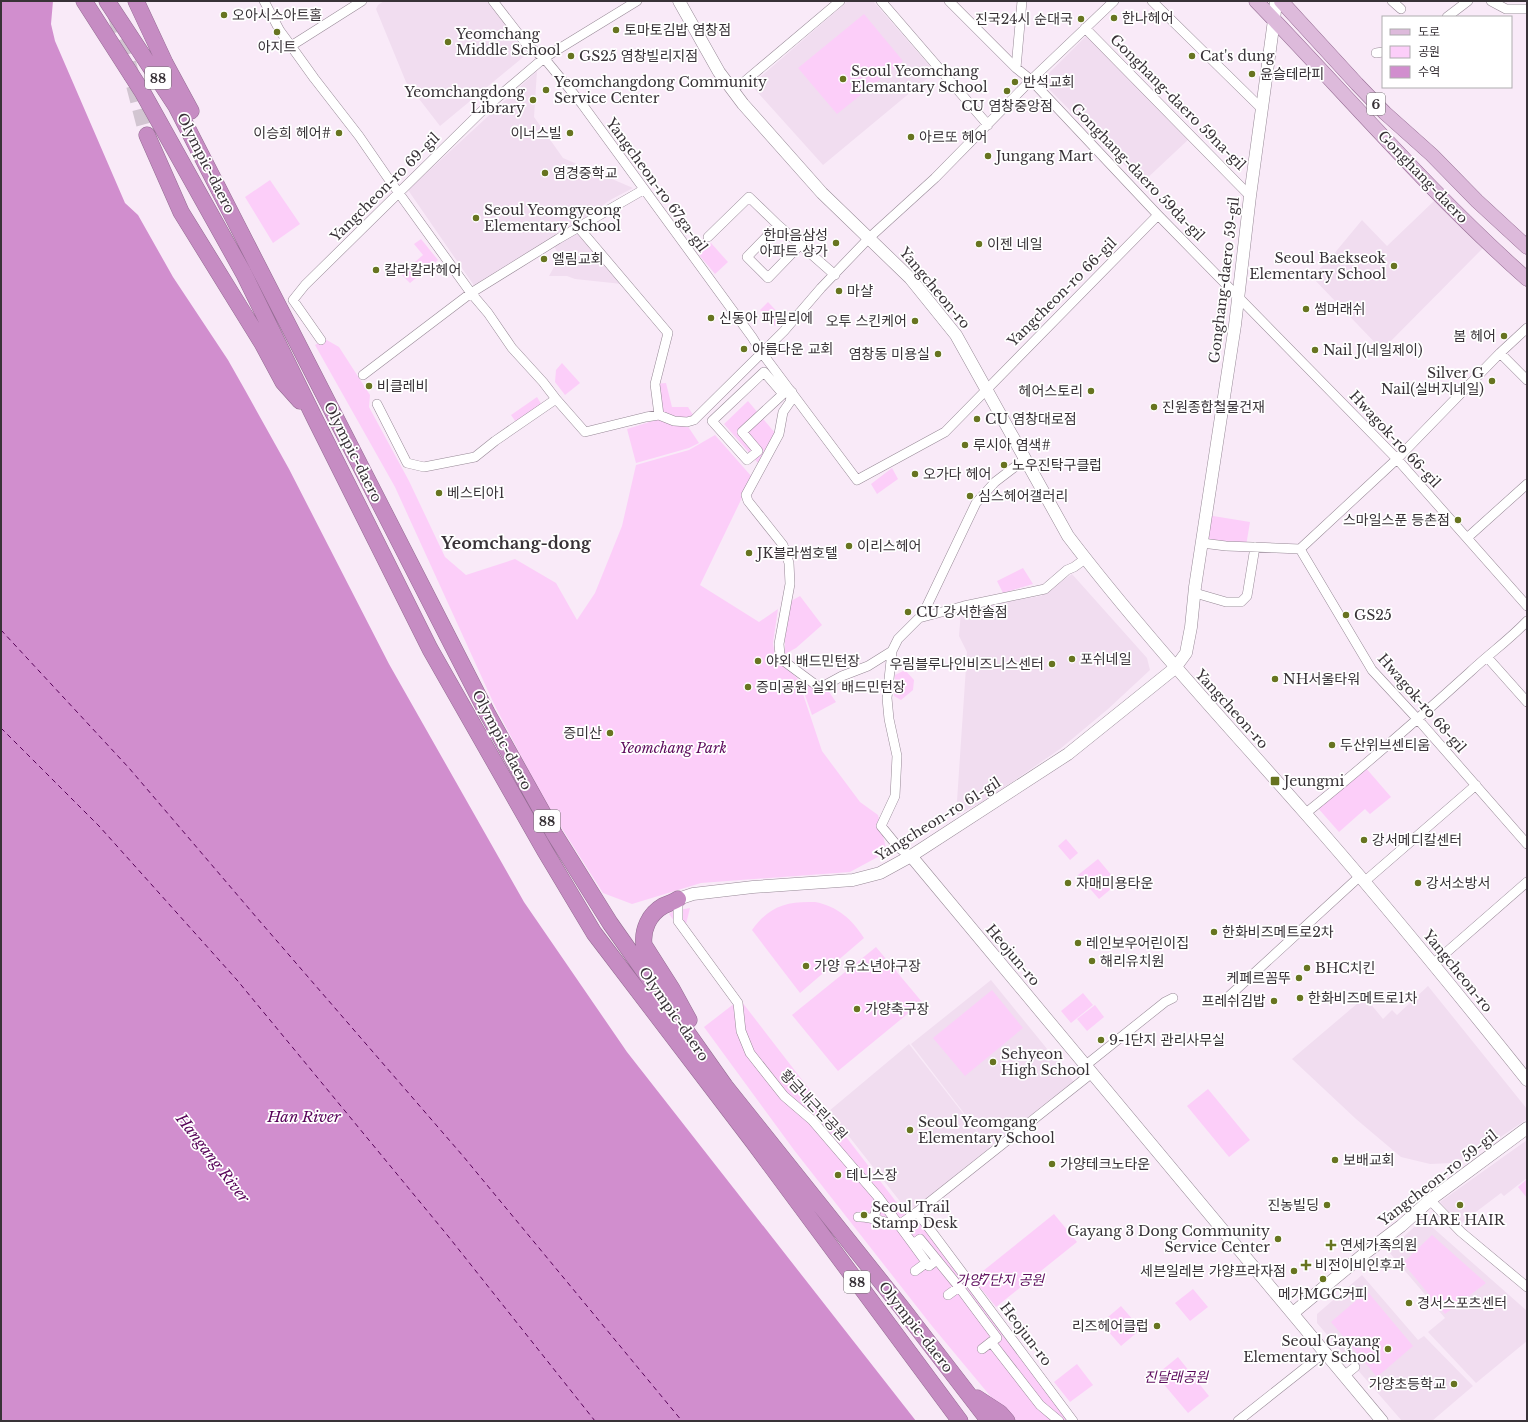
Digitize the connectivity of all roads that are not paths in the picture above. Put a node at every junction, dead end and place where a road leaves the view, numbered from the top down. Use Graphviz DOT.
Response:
graph roads {
  1 [pos="106,1"];
  2 [pos="136,1"];
  3 [pos="264,1"];
  4 [pos="362,1"];
  5 [pos="493,1"];
  6 [pos="637,1"];
  7 [pos="679,1"];
  8 [pos="838,1"];
  9 [pos="881,1"];
  10 [pos="949,1"];
  11 [pos="1022,1"];
  12 [pos="1114,1"];
  13 [pos="1152,1"];
  14 [pos="1256,1"];
  15 [pos="1276,1"];
  16 [pos="1280,1"];
  17 [pos="1392,1"];
  18 [pos="1468,1"];
  19 [pos="1492,1"];
  20 [pos="88,5"];
  21 [pos="1401,9"];
  22 [pos="1527,9"];
  23 [pos="1448,16"];
  24 [pos="1274,20"];
  25 [pos="1085,28"];
  26 [pos="291,46"];
  27 [pos="544,58"];
  28 [pos="1016,68"];
  29 [pos="1031,80"];
  30 [pos="731,89"];
  31 [pos="1262,109"];
  32 [pos="988,125"];
  33 [pos="147,134"];
  34 [pos="204,158"];
  35 [pos="643,190"];
  36 [pos="399,193"];
  37 [pos="1250,196"];
  38 [pos="1158,215"];
  39 [pos="778,225"];
  40 [pos="579,228"];
  41 [pos="708,237"];
  42 [pos="870,238"];
  43 [pos="800,245"];
  44 [pos="1527,247"];
  45 [pos="835,275"];
  46 [pos="1527,279"];
  47 [pos="471,293"];
  48 [pos="1238,296"];
  49 [pos="1527,328"];
  50 [pos="321,340"];
  51 [pos="762,353"];
  52 [pos="1500,353"];
  53 [pos="363,375"];
  54 [pos="1527,380"];
  55 [pos="986,389"];
  56 [pos="788,392"];
  57 [pos="556,399"];
  58 [pos="377,404"];
  59 [pos="768,408"];
  60 [pos="659,415"];
  61 [pos="767,417"];
  62 [pos="315,419"];
  63 [pos="1025,459"];
  64 [pos="1397,459"];
  65 [pos="1526,487"];
  66 [pos="1467,538"];
  67 [pos="1202,543"];
  68 [pos="1255,547"];
  69 [pos="1300,549"];
  70 [pos="1085,559"];
  71 [pos="1195,593"];
  72 [pos="1527,606"];
  73 [pos="919,618"];
  74 [pos="1527,621"];
  75 [pos="892,651"];
  76 [pos="1487,657"];
  77 [pos="1175,668"];
  78 [pos="1527,703"];
  79 [pos="1527,709"];
  80 [pos="1418,719"];
  81 [pos="1476,785"];
  82 [pos="1306,814"];
  83 [pos="1527,844"];
  84 [pos="911,856"];
  85 [pos="1362,879"];
  86 [pos="1527,882"];
  87 [pos="678,899"];
  88 [pos="1433,964"];
  89 [pos="1173,998"];
  90 [pos="1227,998"];
  91 [pos="1089,1069"];
  92 [pos="1527,1080"];
  93 [pos="725,1086"];
  94 [pos="1527,1128"];
  95 [pos="880,1198"];
  96 [pos="1430,1200"];
  97 [pos="918,1212"];
  98 [pos="858,1217"];
  99 [pos="874,1219"];
  100 [pos="899,1225"];
  101 [pos="930,1230"];
  102 [pos="916,1241"];
  103 [pos="937,1260"];
  104 [pos="926,1263"];
  105 [pos="915,1271"];
  106 [pos="1527,1288"];
  107 [pos="1292,1313"];
  108 [pos="991,1342"];
  109 [pos="982,1349"];
  110 [pos="1325,1352"];
  111 [pos="1024,1356"];
  112 [pos="1010,1366"];
  113 [pos="1355,1367"];
  114 [pos="1344,1376"];
  115 [pos="966,1391"];
  116 [pos="960,1421"];
  117 [pos="989,1421"];
  118 [pos="1007,1421"];
  119 [pos="1059,1421"];
  120 [pos="1073,1421"];
  121 [pos="1238,1421"];
  122 [pos="1382,1421"];
  1 -- 34 [label="highway, Olympic-daero / 88"];
  2 -- 34 [label="highway"];
  3 -- 26 [label="street"];
  4 -- 26 [label="street"];
  5 -- 27 [label="street, Yangcheon-ro 67ga-gil"];
  6 -- 27 [label="street, Yangcheon-ro 69-gil"];
  7 -- 30 [label="main road, Yangcheon-ro"];
  8 -- 30 [label="street"];
  9 -- 32 [label="street"];
  10 -- 28 [label="street, Gonghang-daero 59da-gil"];
  11 -- 28 [label="street"];
  12 -- 25 [label="street"];
  13 -- 31 [label="street"];
  14 -- 24 [label="main road, Gonghang-daero / 6"];
  15 -- 24 [label="main road, Gonghang-daero 59-gil"];
  16 -- 44 [label="main road, Gonghang-daero / 6"];
  17 -- 21 [label="street"];
  18 -- 23 [label="street"];
  19 -- 22 [label="street"];
  20 -- 62 [label="highway, Olympic-daero / 88"];
  24 -- 31 [label="main road, Gonghang-daero 59-gil"];
  24 -- 46 [label="main road, Gonghang-daero / 6"];
  25 -- 29 [label="street"];
  25 -- 37 [label="street, Gonghang-daero 59na-gil"];
  26 -- 36 [label="street"];
  27 -- 35 [label="street, Yangcheon-ro 67ga-gil"];
  27 -- 36 [label="street, Yangcheon-ro 69-gil"];
  28 -- 29 [label="street, Gonghang-daero 59da-gil"];
  29 -- 32 [label="street"];
  29 -- 38 [label="street, Gonghang-daero 59da-gil"];
  30 -- 42 [label="main road, Yangcheon-ro"];
  31 -- 37 [label="main road, Gonghang-daero 59-gil"];
  32 -- 42 [label="street"];
  33 -- 62 [label="highway"];
  34 -- 93 [label="highway, Olympic-daero / 88"];
  35 -- 40 [label="street"];
  35 -- 51 [label="street, Yangcheon-ro 67ga-gil"];
  36 -- 47 [label="street"];
  36 -- 50 [label="street, Yangcheon-ro 69-gil"];
  37 -- 48 [label="main road, Gonghang-daero 59-gil"];
  38 -- 48 [label="street, Gonghang-daero 59da-gil"];
  38 -- 55 [label="street, Yangcheon-ro 66-gil"];
  39 -- 41 [label="street"];
  39 -- 43 [label="street"];
  39 -- 43 [label="street"];
  40 -- 47 [label="street"];
  40 -- 60 [label="street"];
  42 -- 45 [label="street"];
  42 -- 55 [label="main road, Yangcheon-ro"];
  43 -- 45 [label="street"];
  45 -- 51 [label="street"];
  47 -- 53 [label="street"];
  47 -- 57 [label="street"];
  48 -- 64 [label="street, Hwagok-ro 66-gil"];
  48 -- 67 [label="main road, Gonghang-daero 59-gil"];
  49 -- 52 [label="street"];
  51 -- 56 [label="street, Yangcheon-ro 67ga-gil"];
  51 -- 60 [label="street"];
  52 -- 54 [label="street"];
  52 -- 64 [label="street"];
  55 -- 56 [label="street, Yangcheon-ro 66-gil"];
  55 -- 63 [label="main road, Yangcheon-ro"];
  56 -- 59 [label="street"];
  56 -- 59 [label="street"];
  56 -- 75 [label="street"];
  57 -- 58 [label="street"];
  57 -- 60 [label="street"];
  59 -- 61 [label="street"];
  62 -- 116 [label="highway, Olympic-daero / 88"];
  63 -- 70 [label="main road, Yangcheon-ro"];
  63 -- 73 [label="street"];
  64 -- 66 [label="street, Hwagok-ro 66-gil"];
  64 -- 69 [label="street"];
  65 -- 66 [label="street"];
  66 -- 72 [label="street, Hwagok-ro 66-gil"];
  67 -- 68 [label="street"];
  67 -- 71 [label="main road, Gonghang-daero 59-gil"];
  68 -- 69 [label="street"];
  68 -- 71 [label="street"];
  69 -- 80 [label="street, Hwagok-ro 68-gil"];
  70 -- 73 [label="street"];
  70 -- 77 [label="main road, Yangcheon-ro"];
  71 -- 77 [label="main road, Gonghang-daero 59-gil"];
  73 -- 75 [label="street"];
  74 -- 76 [label="street"];
  75 -- 84 [label="street"];
  76 -- 78 [label="street"];
  76 -- 80 [label="street"];
  77 -- 82 [label="main road, Yangcheon-ro"];
  77 -- 84 [label="main road, Yangcheon-ro 61-gil"];
  78 -- 79 [label="street"];
  80 -- 81 [label="street, Hwagok-ro 68-gil"];
  80 -- 82 [label="street"];
  81 -- 83 [label="street, Hwagok-ro 68-gil"];
  81 -- 85 [label="street"];
  82 -- 85 [label="main road, Yangcheon-ro"];
  84 -- 87 [label="main road, Yangcheon-ro 61-gil"];
  84 -- 91 [label="main road, Heojun-ro"];
  85 -- 88 [label="main road, Yangcheon-ro"];
  85 -- 90 [label="street"];
  86 -- 88 [label="street"];
  87 -- 93 [label="highway"];
  87 -- 95 [label="street, 황금내근린공원"];
  88 -- 92 [label="main road, Yangcheon-ro"];
  89 -- 91 [label="street"];
  91 -- 97 [label="street"];
  91 -- 107 [label="main road, Heojun-ro"];
  93 -- 115 [label="highway, Olympic-daero / 88"];
  94 -- 96 [label="main road, Yangcheon-ro 59-gil"];
  95 -- 99 [label="street"];
  95 -- 100 [label="street, 황금내근린공원"];
  96 -- 106 [label="street"];
  96 -- 107 [label="main road, Yangcheon-ro 59-gil"];
  97 -- 100 [label="street"];
  97 -- 101 [label="street, Heojun-ro"];
  98 -- 99 [label="street"];
  99 -- 100 [label="street"];
  100 -- 102 [label="street, 황금내근린공원"];
  101 -- 102 [label="street"];
  101 -- 111 [label="street, Heojun-ro"];
  102 -- 103 [label="street, 황금내근린공원"];
  102 -- 104 [label="street, 황금내근린공원"];
  103 -- 104 [label="street"];
  103 -- 108 [label="street, 황금내근린공원"];
  104 -- 105 [label="street"];
  107 -- 110 [label="main road, Heojun-ro"];
  108 -- 109 [label="street"];
  108 -- 112 [label="street"];
  110 -- 114 [label="main road, Heojun-ro"];
  110 -- 121 [label="street"];
  111 -- 112 [label="street"];
  111 -- 120 [label="street, Heojun-ro"];
  112 -- 119 [label="street"];
  113 -- 114 [label="street"];
  114 -- 122 [label="main road, Heojun-ro"];
  115 -- 117 [label="highway, Olympic-daero / 88"];
  115 -- 118 [label="highway"];
}
